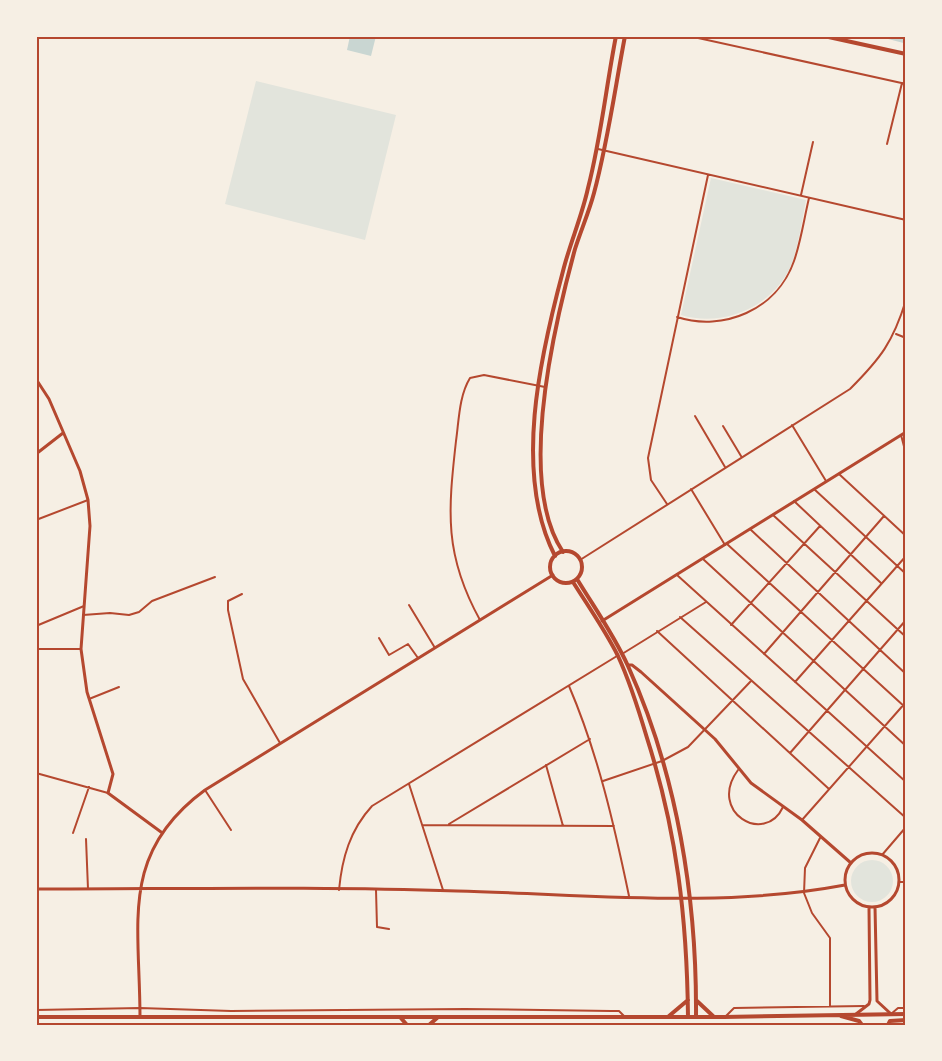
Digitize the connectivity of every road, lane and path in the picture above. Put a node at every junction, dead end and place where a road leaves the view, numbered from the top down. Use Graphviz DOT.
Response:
graph roads {
  1 [pos="625,36"];
  2 [pos="689,36"];
  3 [pos="824,36"];
  4 [pos="615,37"];
  5 [pos="906,54"];
  6 [pos="904,84"];
  7 [pos="813,142"];
  8 [pos="887,144"];
  9 [pos="598,149"];
  10 [pos="603,151"];
  11 [pos="708,175"];
  12 [pos="801,196"];
  13 [pos="809,198"];
  14 [pos="906,220"];
  15 [pos="906,300"];
  16 [pos="677,316"];
  17 [pos="896,334"];
  18 [pos="906,338"];
  19 [pos="36,379"];
  20 [pos="539,386"];
  21 [pos="546,387"];
  22 [pos="695,416"];
  23 [pos="792,425"];
  24 [pos="723,426"];
  25 [pos="906,432"];
  26 [pos="63,433"];
  27 [pos="901,435"];
  28 [pos="36,454"];
  29 [pos="906,454"];
  30 [pos="741,456"];
  31 [pos="725,467"];
  32 [pos="838,474"];
  33 [pos="826,482"];
  34 [pos="691,489"];
  35 [pos="814,489"];
  36 [pos="906,496"];
  37 [pos="88,500"];
  38 [pos="794,501"];
  39 [pos="906,501"];
  40 [pos="667,504"];
  41 [pos="773,514"];
  42 [pos="884,516"];
  43 [pos="36,520"];
  44 [pos="820,526"];
  45 [pos="750,529"];
  46 [pos="866,536"];
  47 [pos="906,536"];
  48 [pos="805,544"];
  49 [pos="726,545"];
  50 [pos="563,552"];
  51 [pos="850,554"];
  52 [pos="555,556"];
  53 [pos="906,556"];
  54 [pos="703,559"];
  55 [pos="580,560"];
  56 [pos="787,564"];
  57 [pos="897,566"];
  58 [pos="835,572"];
  59 [pos="906,574"];
  60 [pos="553,575"];
  61 [pos="677,575"];
  62 [pos="215,577"];
  63 [pos="575,580"];
  64 [pos="769,583"];
  65 [pos="881,583"];
  66 [pos="817,592"];
  67 [pos="242,594"];
  68 [pos="866,600"];
  69 [pos="706,602"];
  70 [pos="751,604"];
  71 [pos="409,605"];
  72 [pos="84,606"];
  73 [pos="800,611"];
  74 [pos="83,615"];
  75 [pos="680,617"];
  76 [pos="480,620"];
  77 [pos="906,620"];
  78 [pos="849,621"];
  79 [pos="601,622"];
  80 [pos="731,625"];
  81 [pos="36,626"];
  82 [pos="898,629"];
  83 [pos="657,631"];
  84 [pos="782,632"];
  85 [pos="906,637"];
  86 [pos="379,638"];
  87 [pos="832,640"];
  88 [pos="435,648"];
  89 [pos="36,649"];
  90 [pos="81,649"];
  91 [pos="880,650"];
  92 [pos="764,654"];
  93 [pos="620,655"];
  94 [pos="418,658"];
  95 [pos="814,661"];
  96 [pos="628,665"];
  97 [pos="863,669"];
  98 [pos="906,674"];
  99 [pos="751,681"];
  100 [pos="795,682"];
  101 [pos="568,685"];
  102 [pos="119,687"];
  103 [pos="845,690"];
  104 [pos="89,699"];
  105 [pos="732,700"];
  106 [pos="906,702"];
  107 [pos="904,706"];
  108 [pos="827,710"];
  109 [pos="885,726"];
  110 [pos="705,730"];
  111 [pos="807,732"];
  112 [pos="590,739"];
  113 [pos="280,743"];
  114 [pos="867,746"];
  115 [pos="906,746"];
  116 [pos="790,753"];
  117 [pos="662,761"];
  118 [pos="655,763"];
  119 [pos="546,765"];
  120 [pos="847,768"];
  121 [pos="738,770"];
  122 [pos="36,773"];
  123 [pos="603,781"];
  124 [pos="906,782"];
  125 [pos="410,784"];
  126 [pos="89,787"];
  127 [pos="829,789"];
  128 [pos="204,790"];
  129 [pos="108,793"];
  130 [pos="783,807"];
  131 [pos="906,818"];
  132 [pos="802,820"];
  133 [pos="422,825"];
  134 [pos="447,825"];
  135 [pos="563,826"];
  136 [pos="615,826"];
  137 [pos="906,827"];
  138 [pos="231,830"];
  139 [pos="161,831"];
  140 [pos="73,833"];
  141 [pos="822,836"];
  142 [pos="86,839"];
  143 [pos="882,855"];
  144 [pos="851,863"];
  145 [pos="899,882"];
  146 [pos="906,882"];
  147 [pos="845,885"];
  148 [pos="88,889"];
  149 [pos="36,890"];
  150 [pos="138,890"];
  151 [pos="339,890"];
  152 [pos="376,890"];
  153 [pos="443,890"];
  154 [pos="804,893"];
  155 [pos="629,896"];
  156 [pos="683,898"];
  157 [pos="690,900"];
  158 [pos="869,907"];
  159 [pos="875,907"];
  160 [pos="389,928"];
  161 [pos="696,998"];
  162 [pos="688,1000"];
  163 [pos="830,1006"];
  164 [pos="867,1006"];
  165 [pos="140,1008"];
  166 [pos="906,1008"];
  167 [pos="36,1010"];
  168 [pos="856,1014"];
  169 [pos="891,1014"];
  170 [pos="906,1014"];
  171 [pos="838,1015"];
  172 [pos="36,1017"];
  173 [pos="141,1017"];
  174 [pos="400,1017"];
  175 [pos="440,1017"];
  176 [pos="625,1017"];
  177 [pos="669,1017"];
  178 [pos="688,1017"];
  179 [pos="696,1017"];
  180 [pos="715,1017"];
  181 [pos="724,1017"];
  182 [pos="906,1020"];
  183 [pos="407,1025"];
  184 [pos="429,1025"];
  185 [pos="862,1025"];
  186 [pos="888,1025"];
  1 -- 10 [label="main road"];
  2 -- 6 [label="street"];
  3 -- 5 [label="main road"];
  4 -- 9 [label="main road"];
  6 -- 8 [label="street"];
  7 -- 12 [label="street"];
  9 -- 10 [label="street"];
  9 -- 20 [label="main road"];
  10 -- 11 [label="street"];
  10 -- 21 [label="main road"];
  11 -- 12 [label="street"];
  11 -- 16 [label="street"];
  12 -- 13 [label="street"];
  13 -- 14 [label="street"];
  13 -- 16 [label="street"];
  15 -- 17 [label="street"];
  16 -- 40 [label="street"];
  17 -- 18 [label="street"];
  17 -- 23 [label="street"];
  19 -- 26 [label="street"];
  20 -- 21 [label="street"];
  20 -- 52 [label="main road"];
  20 -- 76 [label="street"];
  21 -- 50 [label="main road"];
  22 -- 31 [label="street"];
  23 -- 30 [label="street"];
  23 -- 33 [label="street"];
  24 -- 30 [label="street"];
  25 -- 27 [label="street"];
  26 -- 28 [label="street"];
  26 -- 37 [label="street"];
  27 -- 29 [label="street"];
  27 -- 32 [label="street"];
  30 -- 31 [label="street"];
  31 -- 34 [label="street"];
  32 -- 33 [label="street"];
  32 -- 42 [label="street"];
  33 -- 35 [label="street"];
  34 -- 40 [label="street"];
  34 -- 49 [label="street"];
  35 -- 38 [label="street"];
  35 -- 46 [label="street"];
  36 -- 39 [label="street"];
  37 -- 43 [label="street"];
  37 -- 72 [label="street"];
  38 -- 41 [label="street"];
  38 -- 44 [label="street"];
  40 -- 55 [label="street"];
  41 -- 45 [label="street"];
  41 -- 48 [label="street"];
  42 -- 46 [label="street"];
  42 -- 47 [label="street"];
  44 -- 48 [label="street"];
  44 -- 51 [label="street"];
  45 -- 49 [label="street"];
  45 -- 56 [label="street"];
  46 -- 51 [label="street"];
  46 -- 57 [label="street"];
  48 -- 56 [label="street"];
  48 -- 58 [label="street"];
  49 -- 54 [label="street"];
  49 -- 64 [label="street"];
  50 -- 52 [label="main road"];
  50 -- 55 [label="main road"];
  51 -- 58 [label="street"];
  51 -- 65 [label="street"];
  52 -- 60 [label="main road"];
  53 -- 57 [label="street"];
  54 -- 61 [label="street"];
  54 -- 70 [label="street"];
  55 -- 63 [label="main road"];
  56 -- 64 [label="street"];
  56 -- 66 [label="street"];
  57 -- 59 [label="street"];
  57 -- 65 [label="street"];
  58 -- 66 [label="street"];
  58 -- 68 [label="street"];
  60 -- 63 [label="main road"];
  60 -- 76 [label="street"];
  61 -- 69 [label="street"];
  61 -- 79 [label="street"];
  62 -- 74 [label="street"];
  63 -- 79 [label="main road"];
  64 -- 70 [label="street"];
  64 -- 73 [label="street"];
  65 -- 68 [label="street"];
  66 -- 73 [label="street"];
  66 -- 78 [label="street"];
  67 -- 113 [label="street"];
  68 -- 78 [label="street"];
  68 -- 82 [label="street"];
  69 -- 75 [label="street"];
  69 -- 80 [label="street"];
  70 -- 80 [label="street"];
  70 -- 84 [label="street"];
  71 -- 88 [label="street"];
  72 -- 74 [label="street"];
  72 -- 81 [label="street"];
  73 -- 84 [label="street"];
  73 -- 87 [label="street"];
  74 -- 90 [label="street"];
  75 -- 83 [label="street"];
  75 -- 99 [label="street"];
  76 -- 88 [label="street"];
  77 -- 82 [label="street"];
  78 -- 87 [label="street"];
  78 -- 91 [label="street"];
  79 -- 93 [label="main road"];
  80 -- 92 [label="street"];
  82 -- 85 [label="street"];
  82 -- 91 [label="street"];
  83 -- 93 [label="street"];
  83 -- 105 [label="street"];
  84 -- 92 [label="street"];
  84 -- 95 [label="street"];
  86 -- 94 [label="street"];
  87 -- 95 [label="street"];
  87 -- 97 [label="street"];
  88 -- 94 [label="street"];
  89 -- 90 [label="street"];
  90 -- 104 [label="street"];
  91 -- 97 [label="street"];
  91 -- 98 [label="street"];
  92 -- 100 [label="street"];
  93 -- 96 [label="main road"];
  93 -- 101 [label="street"];
  93 -- 118 [label="main road"];
  94 -- 113 [label="street"];
  95 -- 100 [label="street"];
  95 -- 103 [label="street"];
  96 -- 110 [label="street"];
  96 -- 117 [label="main road"];
  97 -- 103 [label="street"];
  97 -- 107 [label="street"];
  99 -- 105 [label="street"];
  99 -- 111 [label="street"];
  100 -- 108 [label="street"];
  101 -- 112 [label="street"];
  101 -- 125 [label="street"];
  102 -- 104 [label="street"];
  103 -- 108 [label="street"];
  103 -- 109 [label="street"];
  104 -- 129 [label="street"];
  105 -- 110 [label="street"];
  105 -- 116 [label="street"];
  106 -- 107 [label="street"];
  107 -- 109 [label="street"];
  108 -- 111 [label="street"];
  108 -- 114 [label="street"];
  109 -- 114 [label="street"];
  109 -- 115 [label="street"];
  110 -- 117 [label="street"];
  110 -- 121 [label="street"];
  111 -- 116 [label="street"];
  111 -- 120 [label="street"];
  112 -- 119 [label="street"];
  112 -- 123 [label="street"];
  113 -- 128 [label="street"];
  114 -- 120 [label="street"];
  114 -- 124 [label="street"];
  116 -- 127 [label="street"];
  117 -- 118 [label="street"];
  117 -- 157 [label="main road"];
  118 -- 123 [label="street"];
  118 -- 156 [label="main road"];
  119 -- 134 [label="street"];
  119 -- 135 [label="street"];
  120 -- 127 [label="street"];
  120 -- 131 [label="street"];
  121 -- 130 [label="street"];
  121 -- 130 [label="street"];
  122 -- 126 [label="street"];
  123 -- 136 [label="street"];
  125 -- 133 [label="street"];
  125 -- 151 [label="street"];
  126 -- 129 [label="street"];
  126 -- 140 [label="street"];
  127 -- 132 [label="street"];
  128 -- 138 [label="street"];
  128 -- 139 [label="street"];
  129 -- 139 [label="street"];
  130 -- 132 [label="street"];
  132 -- 141 [label="street"];
  133 -- 134 [label="street"];
  133 -- 153 [label="street"];
  134 -- 135 [label="street"];
  135 -- 136 [label="street"];
  136 -- 155 [label="street"];
  137 -- 143 [label="street"];
  139 -- 150 [label="street"];
  141 -- 144 [label="street"];
  141 -- 154 [label="street"];
  142 -- 148 [label="street"];
  143 -- 144 [label="street"];
  143 -- 145 [label="street"];
  144 -- 147 [label="street"];
  145 -- 146 [label="street"];
  145 -- 159 [label="street"];
  147 -- 154 [label="street"];
  147 -- 158 [label="street"];
  148 -- 149 [label="street"];
  148 -- 150 [label="street"];
  150 -- 151 [label="street"];
  150 -- 165 [label="street"];
  151 -- 152 [label="street"];
  152 -- 153 [label="street"];
  152 -- 160 [label="street"];
  153 -- 155 [label="street"];
  154 -- 157 [label="street"];
  154 -- 163 [label="street"];
  155 -- 156 [label="street"];
  156 -- 157 [label="street"];
  156 -- 162 [label="main road"];
  157 -- 161 [label="main road"];
  158 -- 159 [label="street"];
  158 -- 164 [label="street"];
  159 -- 169 [label="street"];
  161 -- 179 [label="main road"];
  161 -- 180 [label="main road"];
  162 -- 177 [label="main road"];
  162 -- 178 [label="main road"];
  163 -- 164 [label="street"];
  163 -- 181 [label="street"];
  164 -- 168 [label="street"];
  165 -- 167 [label="street"];
  165 -- 173 [label="street"];
  165 -- 176 [label="street"];
  166 -- 169 [label="street"];
  168 -- 169 [label="main road"];
  168 -- 171 [label="main road"];
  169 -- 170 [label="main road"];
  171 -- 181 [label="main road"];
  171 -- 185 [label="main road"];
  172 -- 173 [label="main road"];
  173 -- 174 [label="main road"];
  174 -- 175 [label="main road"];
  174 -- 183 [label="main road"];
  175 -- 176 [label="main road"];
  175 -- 184 [label="main road"];
  176 -- 177 [label="main road"];
  177 -- 178 [label="main road"];
  178 -- 179 [label="main road"];
  179 -- 180 [label="main road"];
  180 -- 181 [label="main road"];
  182 -- 186 [label="main road"];
}
